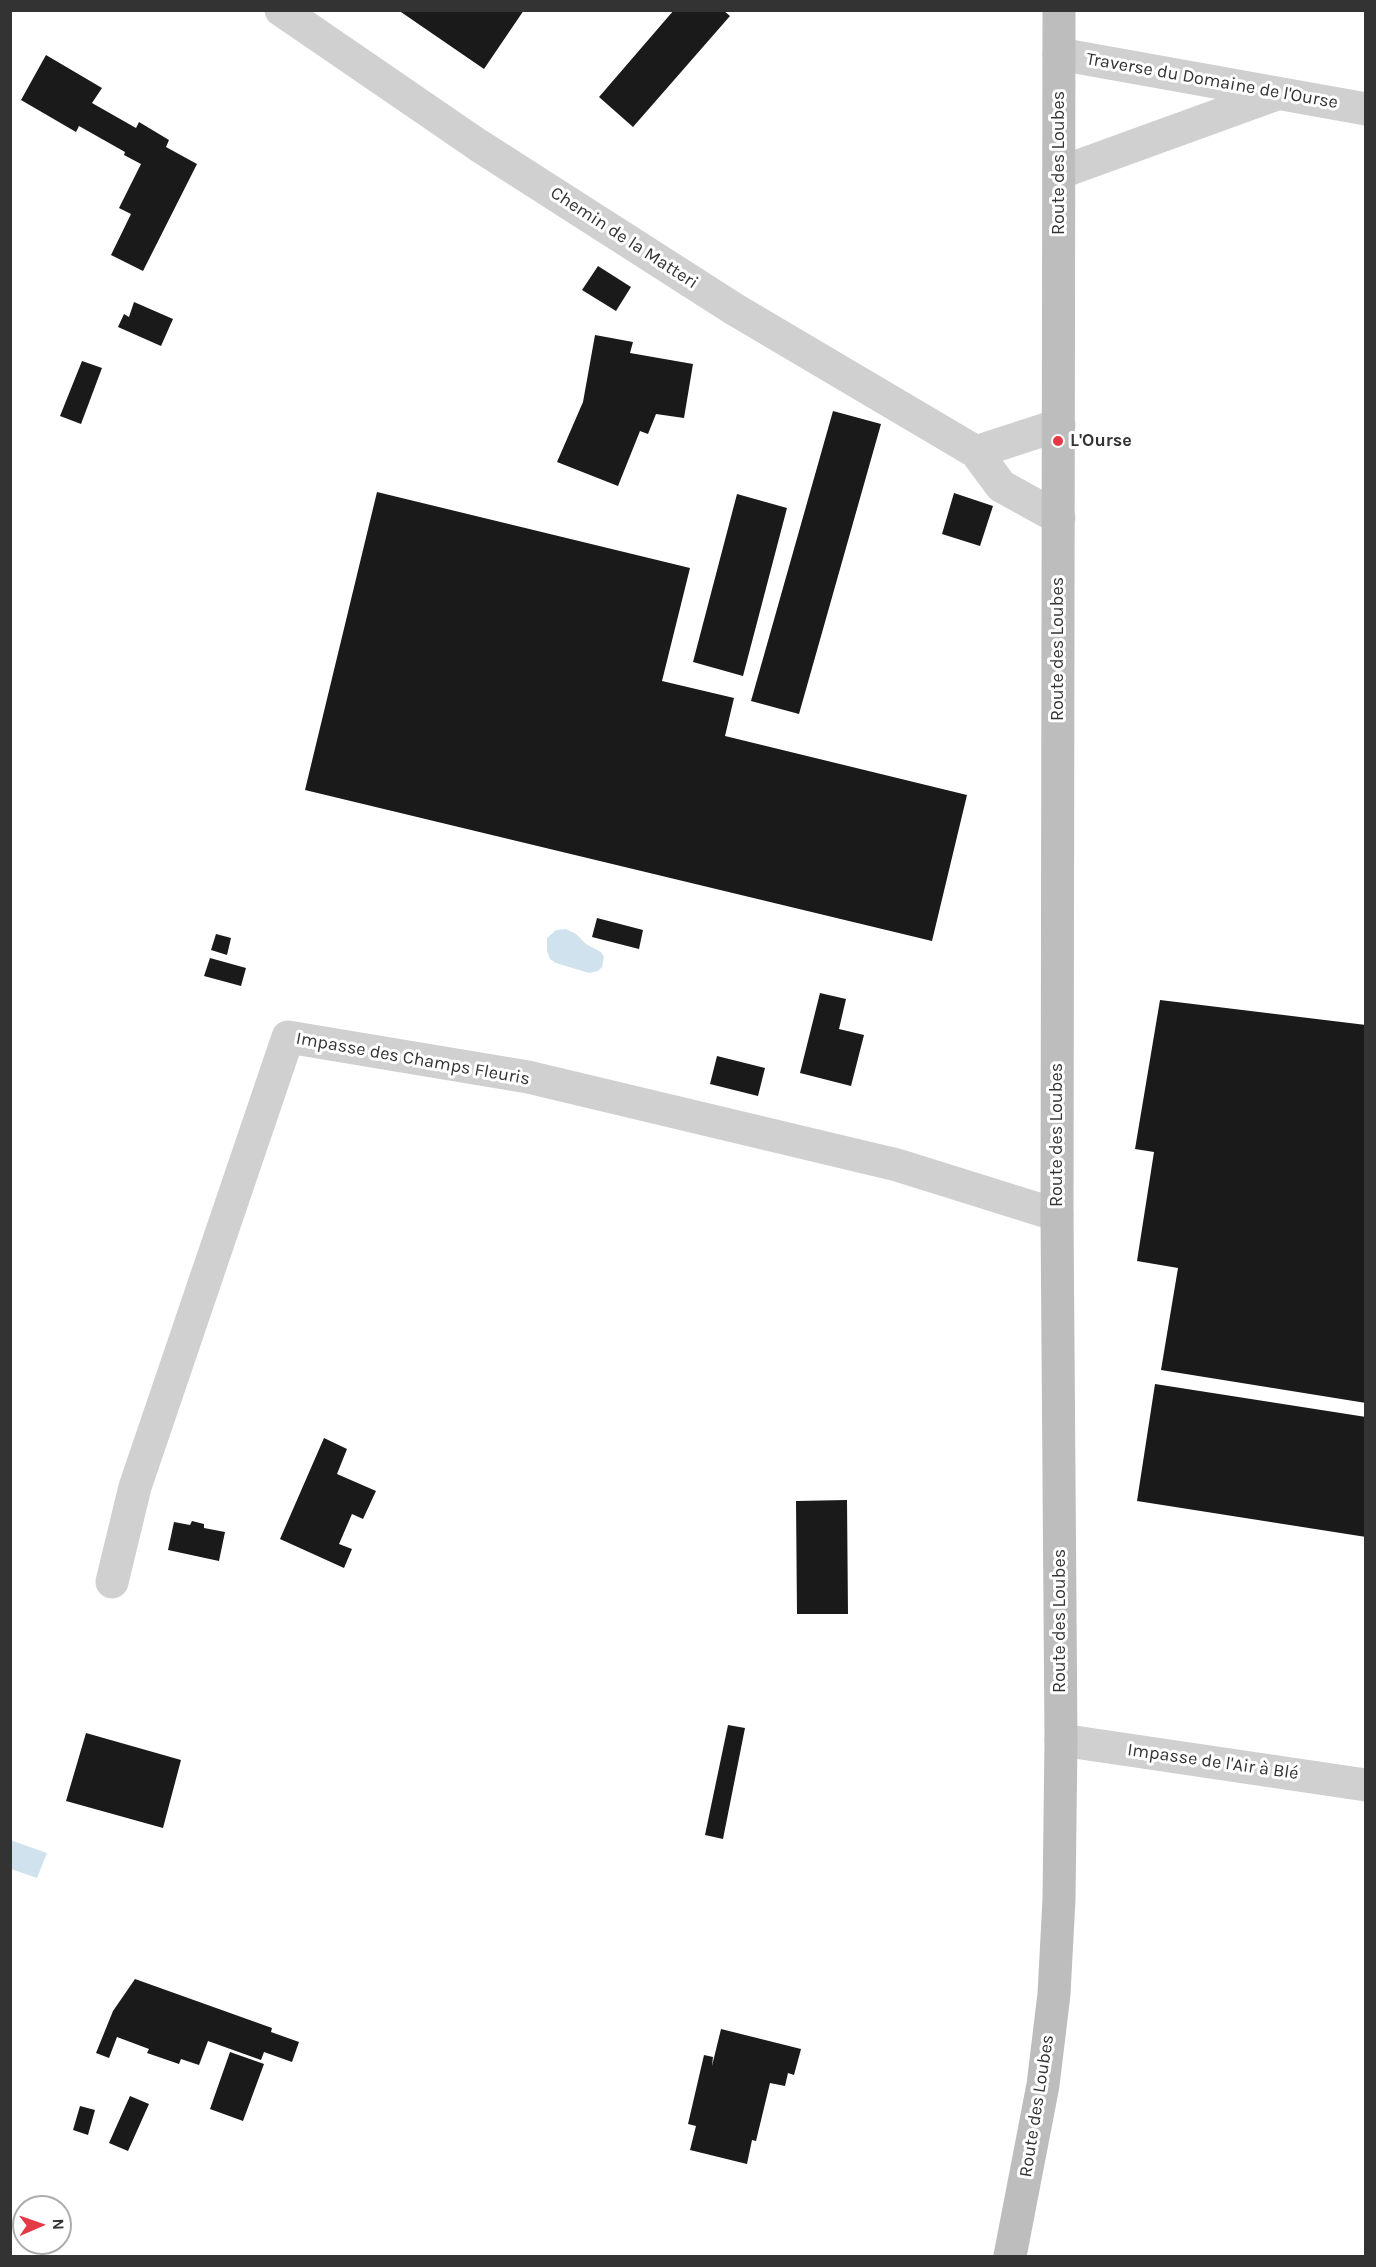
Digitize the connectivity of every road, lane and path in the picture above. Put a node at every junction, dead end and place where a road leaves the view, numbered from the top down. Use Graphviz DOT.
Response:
graph roads {
  1 [pos="281,10"];
  2 [pos="1059,10"];
  3 [pos="1059,54"];
  4 [pos="1276,94"];
  5 [pos="1365,109"];
  6 [pos="1059,174"];
  7 [pos="1059,425"];
  8 [pos="976,452"];
  9 [pos="1059,518"];
  10 [pos="1057,1215"];
  11 [pos="112,1582"];
  12 [pos="1061,1740"];
  13 [pos="1365,1785"];
  14 [pos="1010,2256"];
  1 -- 8 [label="street, Chemin de la Matteri"];
  2 -- 3 [label="main road, Route des Loubes"];
  3 -- 4 [label="street, Traverse du Domaine de l'Ourse"];
  3 -- 6 [label="main road, Route des Loubes"];
  4 -- 5 [label="street, Traverse du Domaine de l'Ourse"];
  4 -- 6 [label="street"];
  6 -- 7 [label="main road, Route des Loubes"];
  7 -- 8 [label="street"];
  7 -- 9 [label="main road, Route des Loubes"];
  8 -- 9 [label="street, Chemin de la Matteri"];
  9 -- 10 [label="main road, Route des Loubes"];
  10 -- 11 [label="street, Impasse des Champs Fleuris"];
  10 -- 12 [label="main road, Route des Loubes"];
  12 -- 13 [label="street, Impasse de l'Air à Blé"];
  12 -- 14 [label="main road, Route des Loubes"];
}
